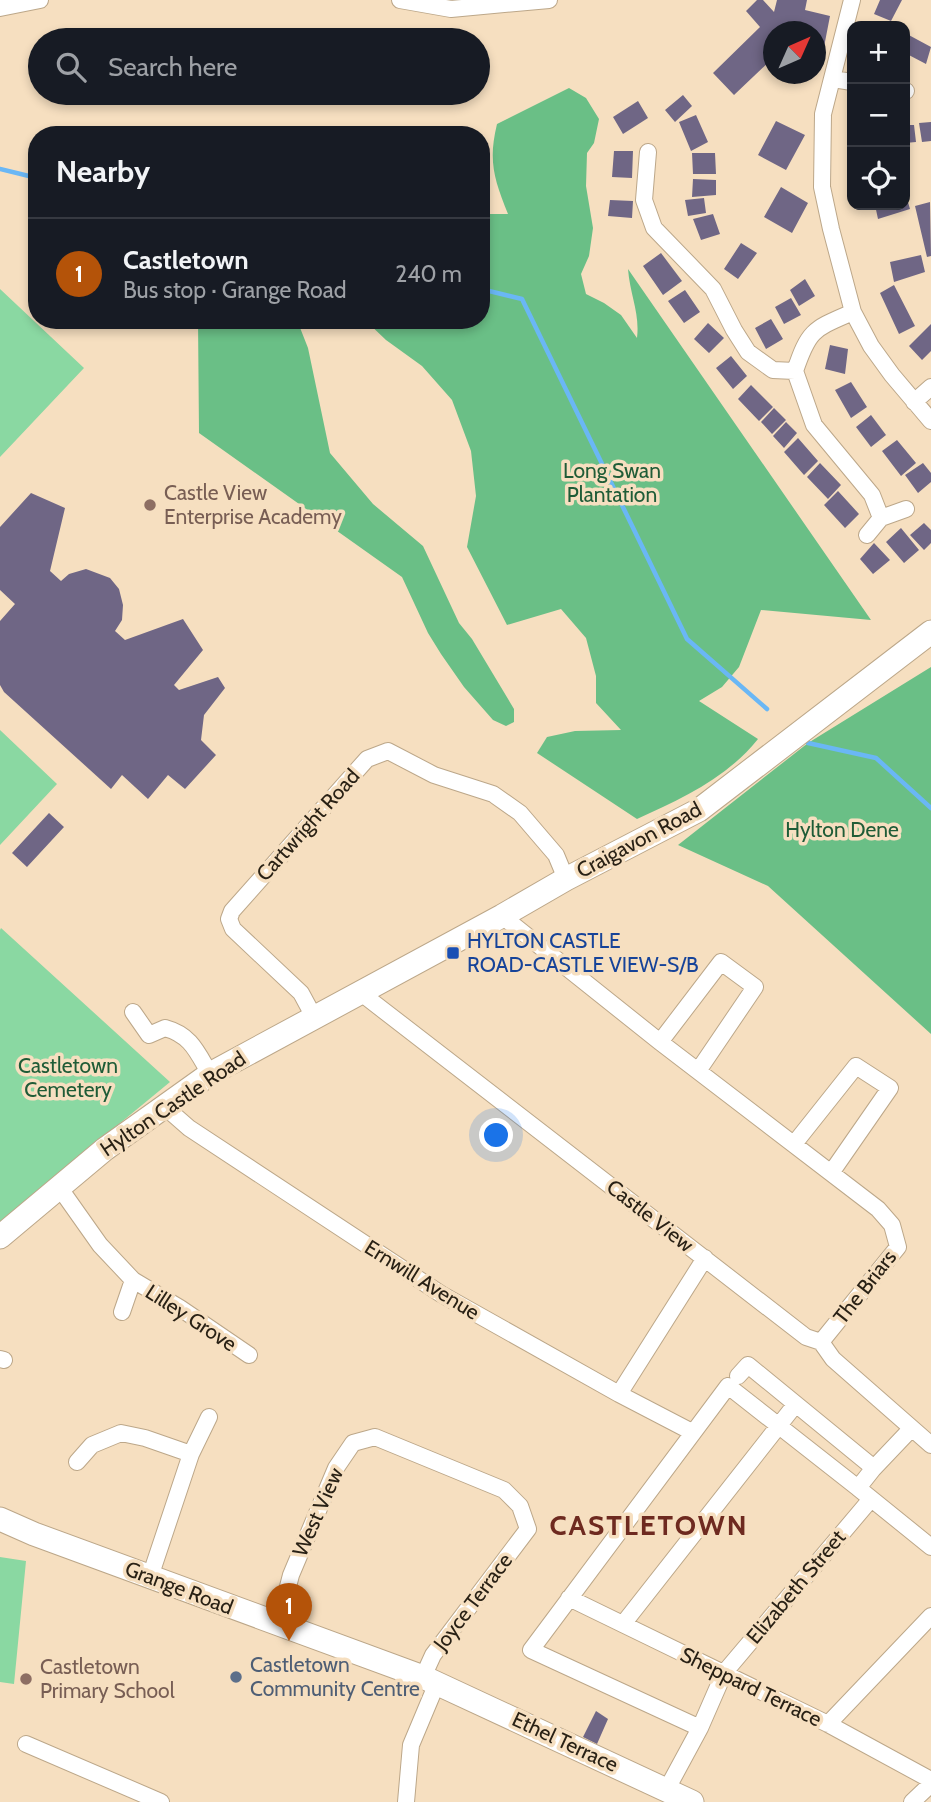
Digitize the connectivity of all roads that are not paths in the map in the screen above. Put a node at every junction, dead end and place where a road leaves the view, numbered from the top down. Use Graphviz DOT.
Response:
graph roads {
  1 [pos="40,0"];
  2 [pos="400,0"];
  3 [pos="550,0"];
  4 [pos="852,0"];
  5 [pos="0,8"];
  6 [pos="832,79"];
  7 [pos="847,81"];
  8 [pos="648,152"];
  9 [pos="853,312"];
  10 [pos="795,371"];
  11 [pos="931,387"];
  12 [pos="914,402"];
  13 [pos="931,421"];
  14 [pos="906,509"];
  15 [pos="881,518"];
  16 [pos="867,535"];
  17 [pos="931,632"];
  18 [pos="566,879"];
  19 [pos="502,916"];
  20 [pos="361,993"];
  21 [pos="133,1012"];
  22 [pos="314,1017"];
  23 [pos="660,1042"];
  24 [pos="698,1071"];
  25 [pos="210,1074"];
  26 [pos="165,1107"];
  27 [pos="794,1144"];
  28 [pos="831,1172"];
  29 [pos="58,1187"];
  30 [pos="0,1237"];
  31 [pos="705,1258"];
  32 [pos="133,1280"];
  33 [pos="122,1312"];
  34 [pos="821,1342"];
  35 [pos="249,1355"];
  36 [pos="737,1376"];
  37 [pos="619,1394"];
  38 [pos="795,1405"];
  39 [pos="209,1417"];
  40 [pos="779,1425"];
  41 [pos="911,1429"];
  42 [pos="692,1432"];
  43 [pos="931,1446"];
  44 [pos="191,1454"];
  45 [pos="77,1462"];
  46 [pos="869,1464"];
  47 [pos="865,1494"];
  48 [pos="0,1519"];
  49 [pos="528,1529"];
  50 [pos="931,1547"];
  51 [pos="150,1577"];
  52 [pos="569,1598"];
  53 [pos="931,1616"];
  54 [pos="623,1624"];
  55 [pos="278,1625"];
  56 [pos="724,1673"];
  57 [pos="430,1680"];
  58 [pos="828,1724"];
  59 [pos="700,1728"];
  60 [pos="26,1744"];
  61 [pos="931,1782"];
  62 [pos="667,1789"];
  63 [pos="160,1802"];
  64 [pos="406,1802"];
  65 [pos="692,1802"];
  66 [pos="912,1802"];
  1 -- 5 [label="street"];
  2 -- 3 [label="street"];
  4 -- 6 [label="street"];
  6 -- 7 [label="street"];
  6 -- 9 [label="street"];
  8 -- 10 [label="street"];
  9 -- 10 [label="street"];
  9 -- 12 [label="street"];
  10 -- 15 [label="street"];
  11 -- 12 [label="street"];
  12 -- 13 [label="street"];
  14 -- 15 [label="street"];
  15 -- 16 [label="street"];
  17 -- 18 [label="street, Craigavon Road"];
  18 -- 19 [label="street, Craigavon Road"];
  18 -- 22 [label="street, Cartwright Road"];
  19 -- 20 [label="street, Craigavon Road"];
  19 -- 23 [label="street, The Briars"];
  20 -- 22 [label="street, Hylton Castle Road"];
  20 -- 31 [label="street, Castle View"];
  21 -- 25 [label="street"];
  22 -- 25 [label="street, Hylton Castle Road"];
  23 -- 24 [label="street, The Briars"];
  23 -- 24 [label="street"];
  24 -- 27 [label="street, The Briars"];
  25 -- 26 [label="street, Hylton Castle Road"];
  26 -- 29 [label="street, Hylton Castle Road"];
  26 -- 37 [label="street, Ernwill Avenue"];
  27 -- 28 [label="street, The Briars"];
  27 -- 28 [label="street"];
  28 -- 34 [label="street, The Briars"];
  29 -- 30 [label="street, Hylton Castle Road"];
  29 -- 32 [label="street, Lilley Grove"];
  31 -- 34 [label="street, Castle View"];
  31 -- 37 [label="street"];
  32 -- 33 [label="street, Lilley Grove"];
  32 -- 35 [label="street, Lilley Grove"];
  34 -- 41 [label="street, Castle View"];
  36 -- 38 [label="street"];
  37 -- 42 [label="street, Ernwill Avenue"];
  38 -- 40 [label="street"];
  38 -- 46 [label="street"];
  39 -- 44 [label="street"];
  40 -- 42 [label="street"];
  40 -- 47 [label="street"];
  40 -- 54 [label="street"];
  41 -- 43 [label="street, Castle View"];
  41 -- 47 [label="street, Elizabeth Street"];
  42 -- 52 [label="street"];
  44 -- 45 [label="street"];
  44 -- 51 [label="street"];
  47 -- 50 [label="street"];
  47 -- 56 [label="street, Elizabeth Street"];
  48 -- 51 [label="street, Grange Road"];
  49 -- 55 [label="street, West View"];
  49 -- 57 [label="street, Joyce Terrace"];
  51 -- 55 [label="street, Grange Road"];
  52 -- 54 [label="street, Sheppard Terrace"];
  52 -- 59 [label="street"];
  53 -- 58 [label="street"];
  54 -- 56 [label="street, Sheppard Terrace"];
  55 -- 57 [label="street, Grange Road"];
  56 -- 58 [label="street, Sheppard Terrace"];
  56 -- 59 [label="street, Elizabeth Street"];
  57 -- 62 [label="street, Ethel Terrace"];
  57 -- 64 [label="street, Joyce Terrace"];
  58 -- 61 [label="street, Sheppard Terrace"];
  59 -- 62 [label="street, Elizabeth Street"];
  60 -- 63 [label="street"];
  61 -- 66 [label="street"];
  62 -- 65 [label="street, Ethel Terrace"];
}
